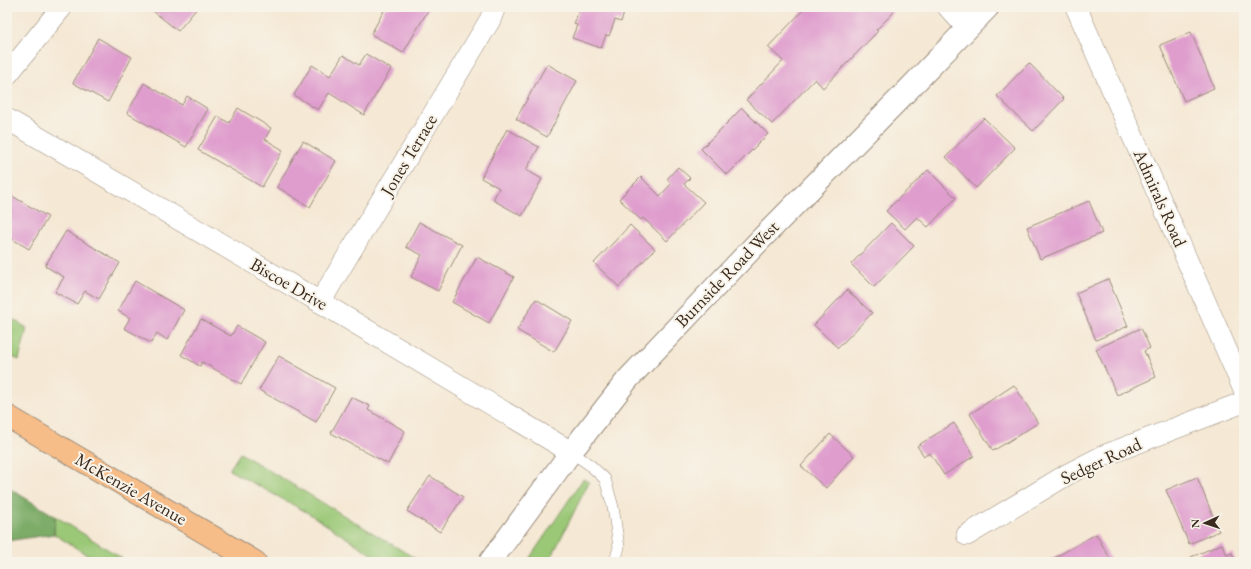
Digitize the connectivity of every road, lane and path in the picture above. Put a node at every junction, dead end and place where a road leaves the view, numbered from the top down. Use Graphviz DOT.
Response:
graph roads {
  1 [pos="62,7"];
  2 [pos="494,7"];
  3 [pos="948,7"];
  4 [pos="988,7"];
  5 [pos="1076,7"];
  6 [pos="967,28"];
  7 [pos="7,75"];
  8 [pos="7,119"];
  9 [pos="320,302"];
  10 [pos="1244,390"];
  11 [pos="1244,402"];
  12 [pos="7,416"];
  13 [pos="571,452"];
  14 [pos="967,535"];
  15 [pos="255,562"];
  16 [pos="490,562"];
  17 [pos="615,562"];
  1 -- 7 [label="street"];
  2 -- 9 [label="street, Jones Terrace"];
  3 -- 6 [label="street"];
  4 -- 6 [label="street, Burnside Road West"];
  5 -- 10 [label="street, Admirals Road"];
  6 -- 13 [label="street, Burnside Road West"];
  8 -- 9 [label="street, Biscoe Drive"];
  9 -- 13 [label="street, Biscoe Drive"];
  11 -- 14 [label="street, Sedger Road"];
  12 -- 15 [label="main road, McKenzie Avenue"];
  13 -- 16 [label="street, Burnside Road West"];
  13 -- 17 [label="lane"];
}
